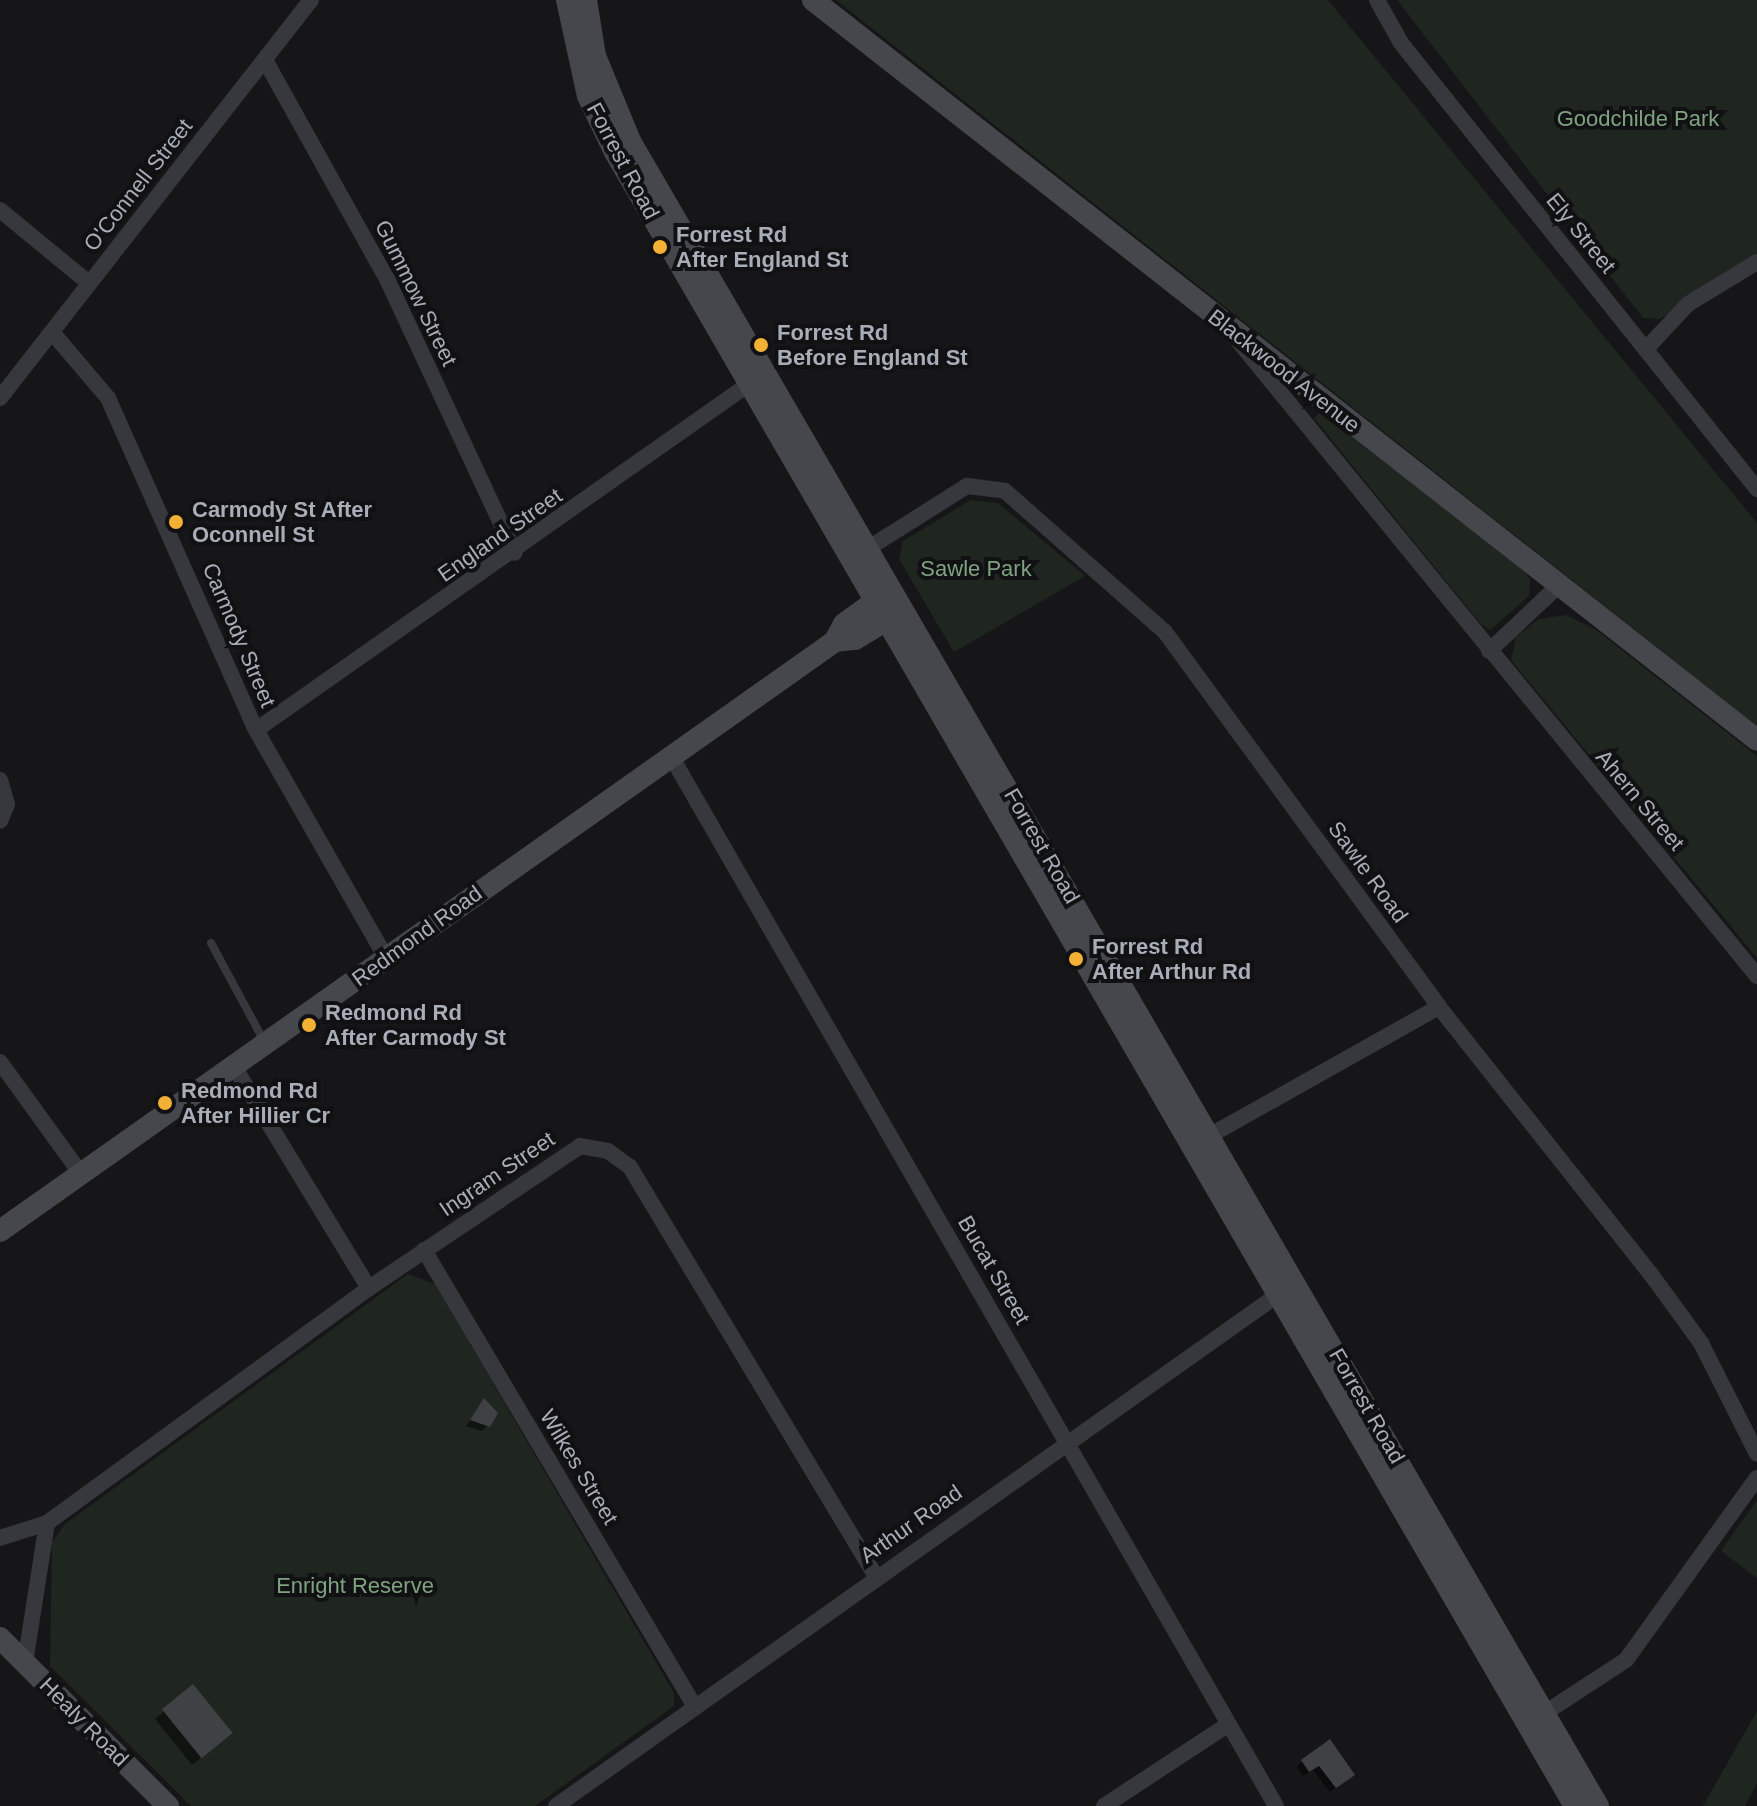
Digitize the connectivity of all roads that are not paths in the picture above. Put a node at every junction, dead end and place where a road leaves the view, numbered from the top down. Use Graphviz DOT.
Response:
graph roads {
  1 [pos="311,0"];
  2 [pos="567,0"];
  3 [pos="586,0"];
  4 [pos="813,0"];
  5 [pos="1377,0"];
  6 [pos="265,60"];
  7 [pos="0,210"];
  8 [pos="1757,262"];
  9 [pos="89,283"];
  10 [pos="1224,324"];
  11 [pos="52,332"];
  12 [pos="1646,349"];
  13 [pos="758,378"];
  14 [pos="0,398"];
  15 [pos="1757,489"];
  16 [pos="515,553"];
  17 [pos="860,554"];
  18 [pos="1558,586"];
  19 [pos="889,605"];
  20 [pos="1489,651"];
  21 [pos="256,730"];
  22 [pos="1757,740"];
  23 [pos="671,756"];
  24 [pos="0,780"];
  25 [pos="0,821"];
  26 [pos="211,943"];
  27 [pos="386,958"];
  28 [pos="1757,976"];
  29 [pos="1439,1007"];
  30 [pos="267,1045"];
  31 [pos="0,1062"];
  32 [pos="235,1068"];
  33 [pos="1201,1140"];
  34 [pos="81,1174"];
  35 [pos="0,1231"];
  36 [pos="424,1250"];
  37 [pos="1295,1283"];
  38 [pos="369,1288"];
  39 [pos="1276,1296"];
  40 [pos="1067,1441"];
  41 [pos="1757,1454"];
  42 [pos="1757,1478"];
  43 [pos="47,1523"];
  44 [pos="0,1538"];
  45 [pos="875,1575"];
  46 [pos="0,1638"];
  47 [pos="25,1663"];
  48 [pos="695,1707"];
  49 [pos="1536,1718"];
  50 [pos="1229,1724"];
  51 [pos="168,1806"];
  52 [pos="556,1806"];
  53 [pos="1104,1806"];
  54 [pos="1276,1806"];
  55 [pos="1575,1806"];
  56 [pos="1598,1806"];
  1 -- 6 [label="street, O'Connell Street"];
  2 -- 13 [label="main road, Forrest Road"];
  3 -- 13 [label="main road, Forrest Road"];
  4 -- 10 [label="main road, Blackwood Avenue"];
  5 -- 12 [label="street, Ely Street"];
  6 -- 9 [label="street, O'Connell Street"];
  6 -- 16 [label="street, Gummow Street"];
  7 -- 9 [label="street"];
  8 -- 12 [label="street"];
  9 -- 11 [label="street, O'Connell Street"];
  10 -- 18 [label="main road, Blackwood Avenue"];
  10 -- 20 [label="street, Ahern Street"];
  11 -- 14 [label="street, O'Connell Street"];
  11 -- 21 [label="street, Carmody Street"];
  12 -- 15 [label="street, Ely Street"];
  13 -- 16 [label="street, England Street"];
  13 -- 17 [label="main road, Forrest Road"];
  16 -- 21 [label="street, England Street"];
  17 -- 19 [label="main road, Forrest Road"];
  17 -- 29 [label="street, Sawle Road"];
  18 -- 20 [label="street"];
  18 -- 22 [label="main road, Blackwood Avenue"];
  19 -- 23 [label="main road, Redmond Road"];
  19 -- 33 [label="main road, Forrest Road"];
  20 -- 28 [label="street, Ahern Street"];
  21 -- 27 [label="street, Carmody Street"];
  23 -- 27 [label="main road, Redmond Road"];
  23 -- 40 [label="street, Bucat Street"];
  24 -- 25 [label="street"];
  26 -- 30 [label="lane"];
  27 -- 30 [label="main road, Redmond Road"];
  29 -- 33 [label="street"];
  29 -- 41 [label="street, Sawle Road"];
  30 -- 32 [label="main road, Redmond Road"];
  31 -- 34 [label="street"];
  32 -- 34 [label="main road, Redmond Road"];
  32 -- 38 [label="street"];
  33 -- 37 [label="main road, Forrest Road"];
  33 -- 39 [label="main road, Forrest Road"];
  34 -- 35 [label="main road, Redmond Road"];
  36 -- 38 [label="street, Ingram Street"];
  36 -- 45 [label="street, Ingram Street"];
  36 -- 48 [label="street, Wilkes Street"];
  37 -- 39 [label="street, Arthur Road"];
  37 -- 49 [label="main road, Forrest Road"];
  38 -- 43 [label="street, Ingram Street"];
  39 -- 40 [label="street, Arthur Road"];
  39 -- 49 [label="main road, Forrest Road"];
  40 -- 45 [label="street, Arthur Road"];
  40 -- 50 [label="street, Bucat Street"];
  42 -- 49 [label="street"];
  43 -- 44 [label="street, Ingram Street"];
  43 -- 47 [label="street"];
  45 -- 48 [label="street, Arthur Road"];
  46 -- 47 [label="main road, Healy Road"];
  47 -- 51 [label="main road, Healy Road"];
  48 -- 52 [label="street, Arthur Road"];
  49 -- 55 [label="main road, Forrest Road"];
  49 -- 56 [label="main road, Forrest Road"];
  50 -- 53 [label="street"];
  50 -- 54 [label="street, Bucat Street"];
}
